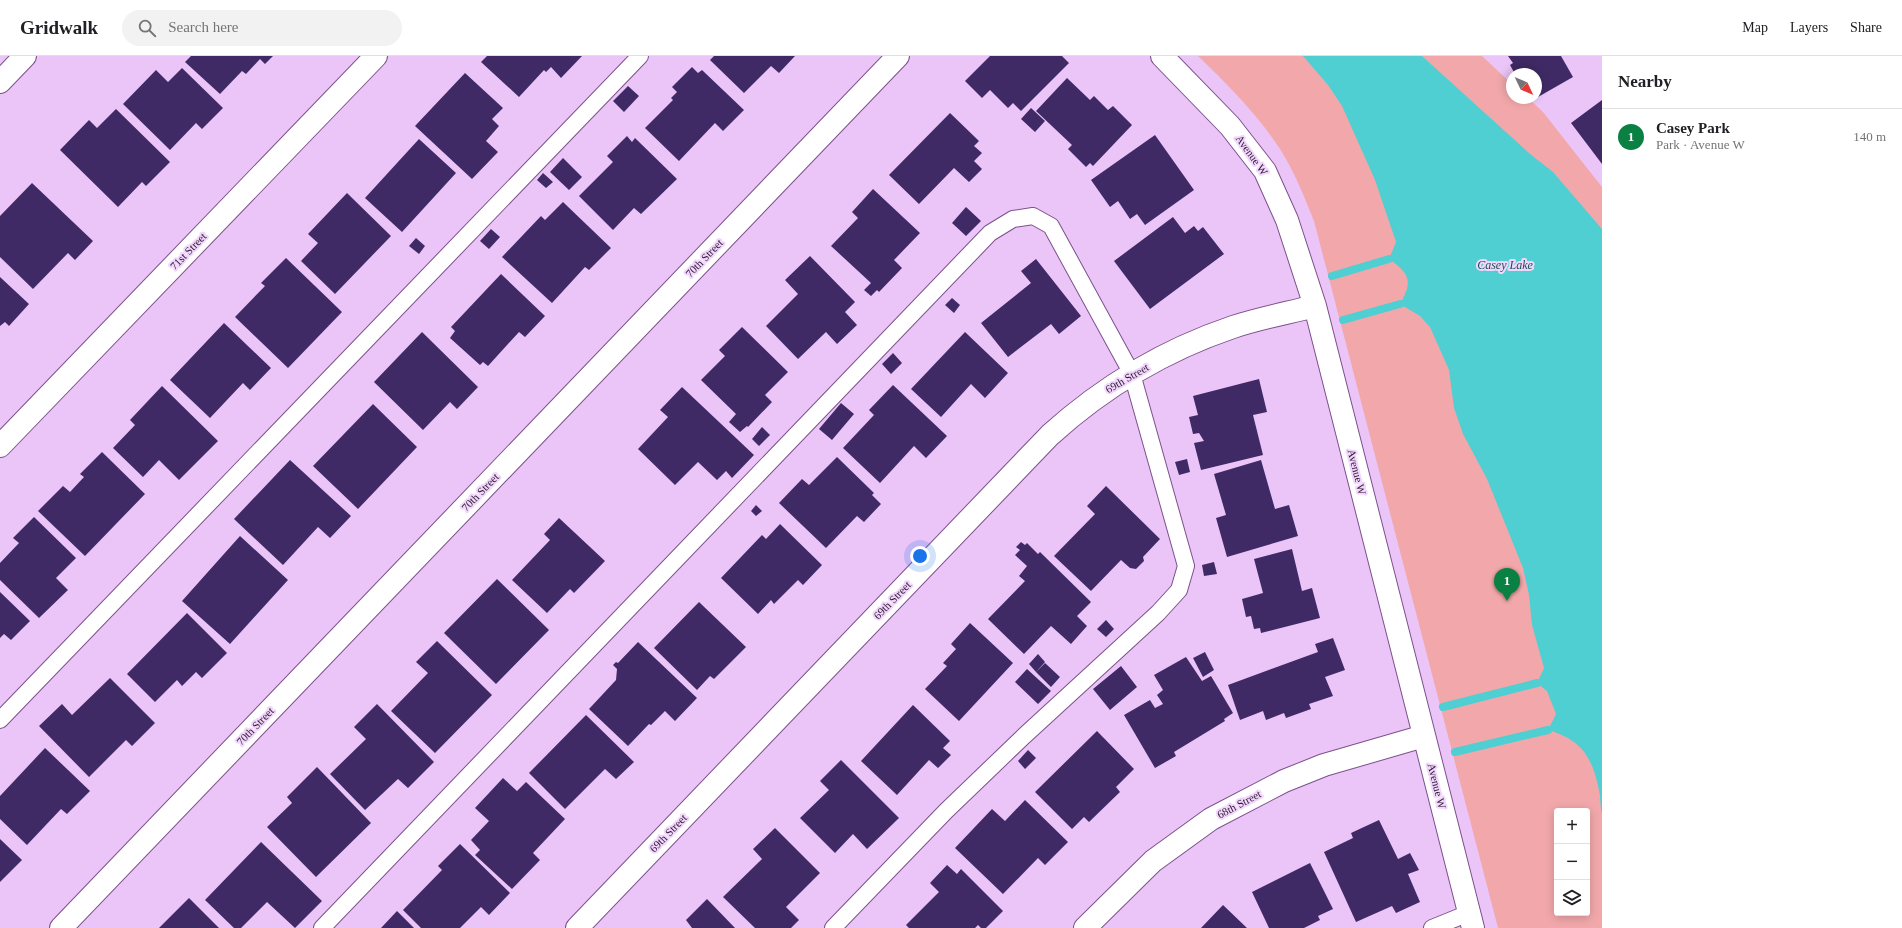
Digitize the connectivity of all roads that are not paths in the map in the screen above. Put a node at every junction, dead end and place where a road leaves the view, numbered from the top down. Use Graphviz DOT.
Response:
graph roads {
  1 [pos="25,56"];
  2 [pos="376,56"];
  3 [pos="640,56"];
  4 [pos="898,56"];
  5 [pos="1162,56"];
  6 [pos="0,82"];
  7 [pos="1315,306"];
  8 [pos="1132,374"];
  9 [pos="0,446"];
  10 [pos="0,720"];
  11 [pos="1424,736"];
  12 [pos="1472,920"];
  13 [pos="61,928"];
  14 [pos="322,928"];
  15 [pos="576,928"];
  16 [pos="834,928"];
  17 [pos="1085,928"];
  18 [pos="1432,928"];
  1 -- 6 [label="street"];
  2 -- 9 [label="street, 71st Street"];
  3 -- 10 [label="lane"];
  4 -- 13 [label="street, 70th Street"];
  5 -- 7 [label="street, Avenue W"];
  7 -- 8 [label="street, 69th Street"];
  7 -- 11 [label="street, Avenue W"];
  8 -- 14 [label="lane"];
  8 -- 15 [label="street, 69th Street"];
  8 -- 16 [label="lane"];
  11 -- 12 [label="street, Avenue W"];
  11 -- 17 [label="street, 68th Street"];
  12 -- 18 [label="lane"];
}
